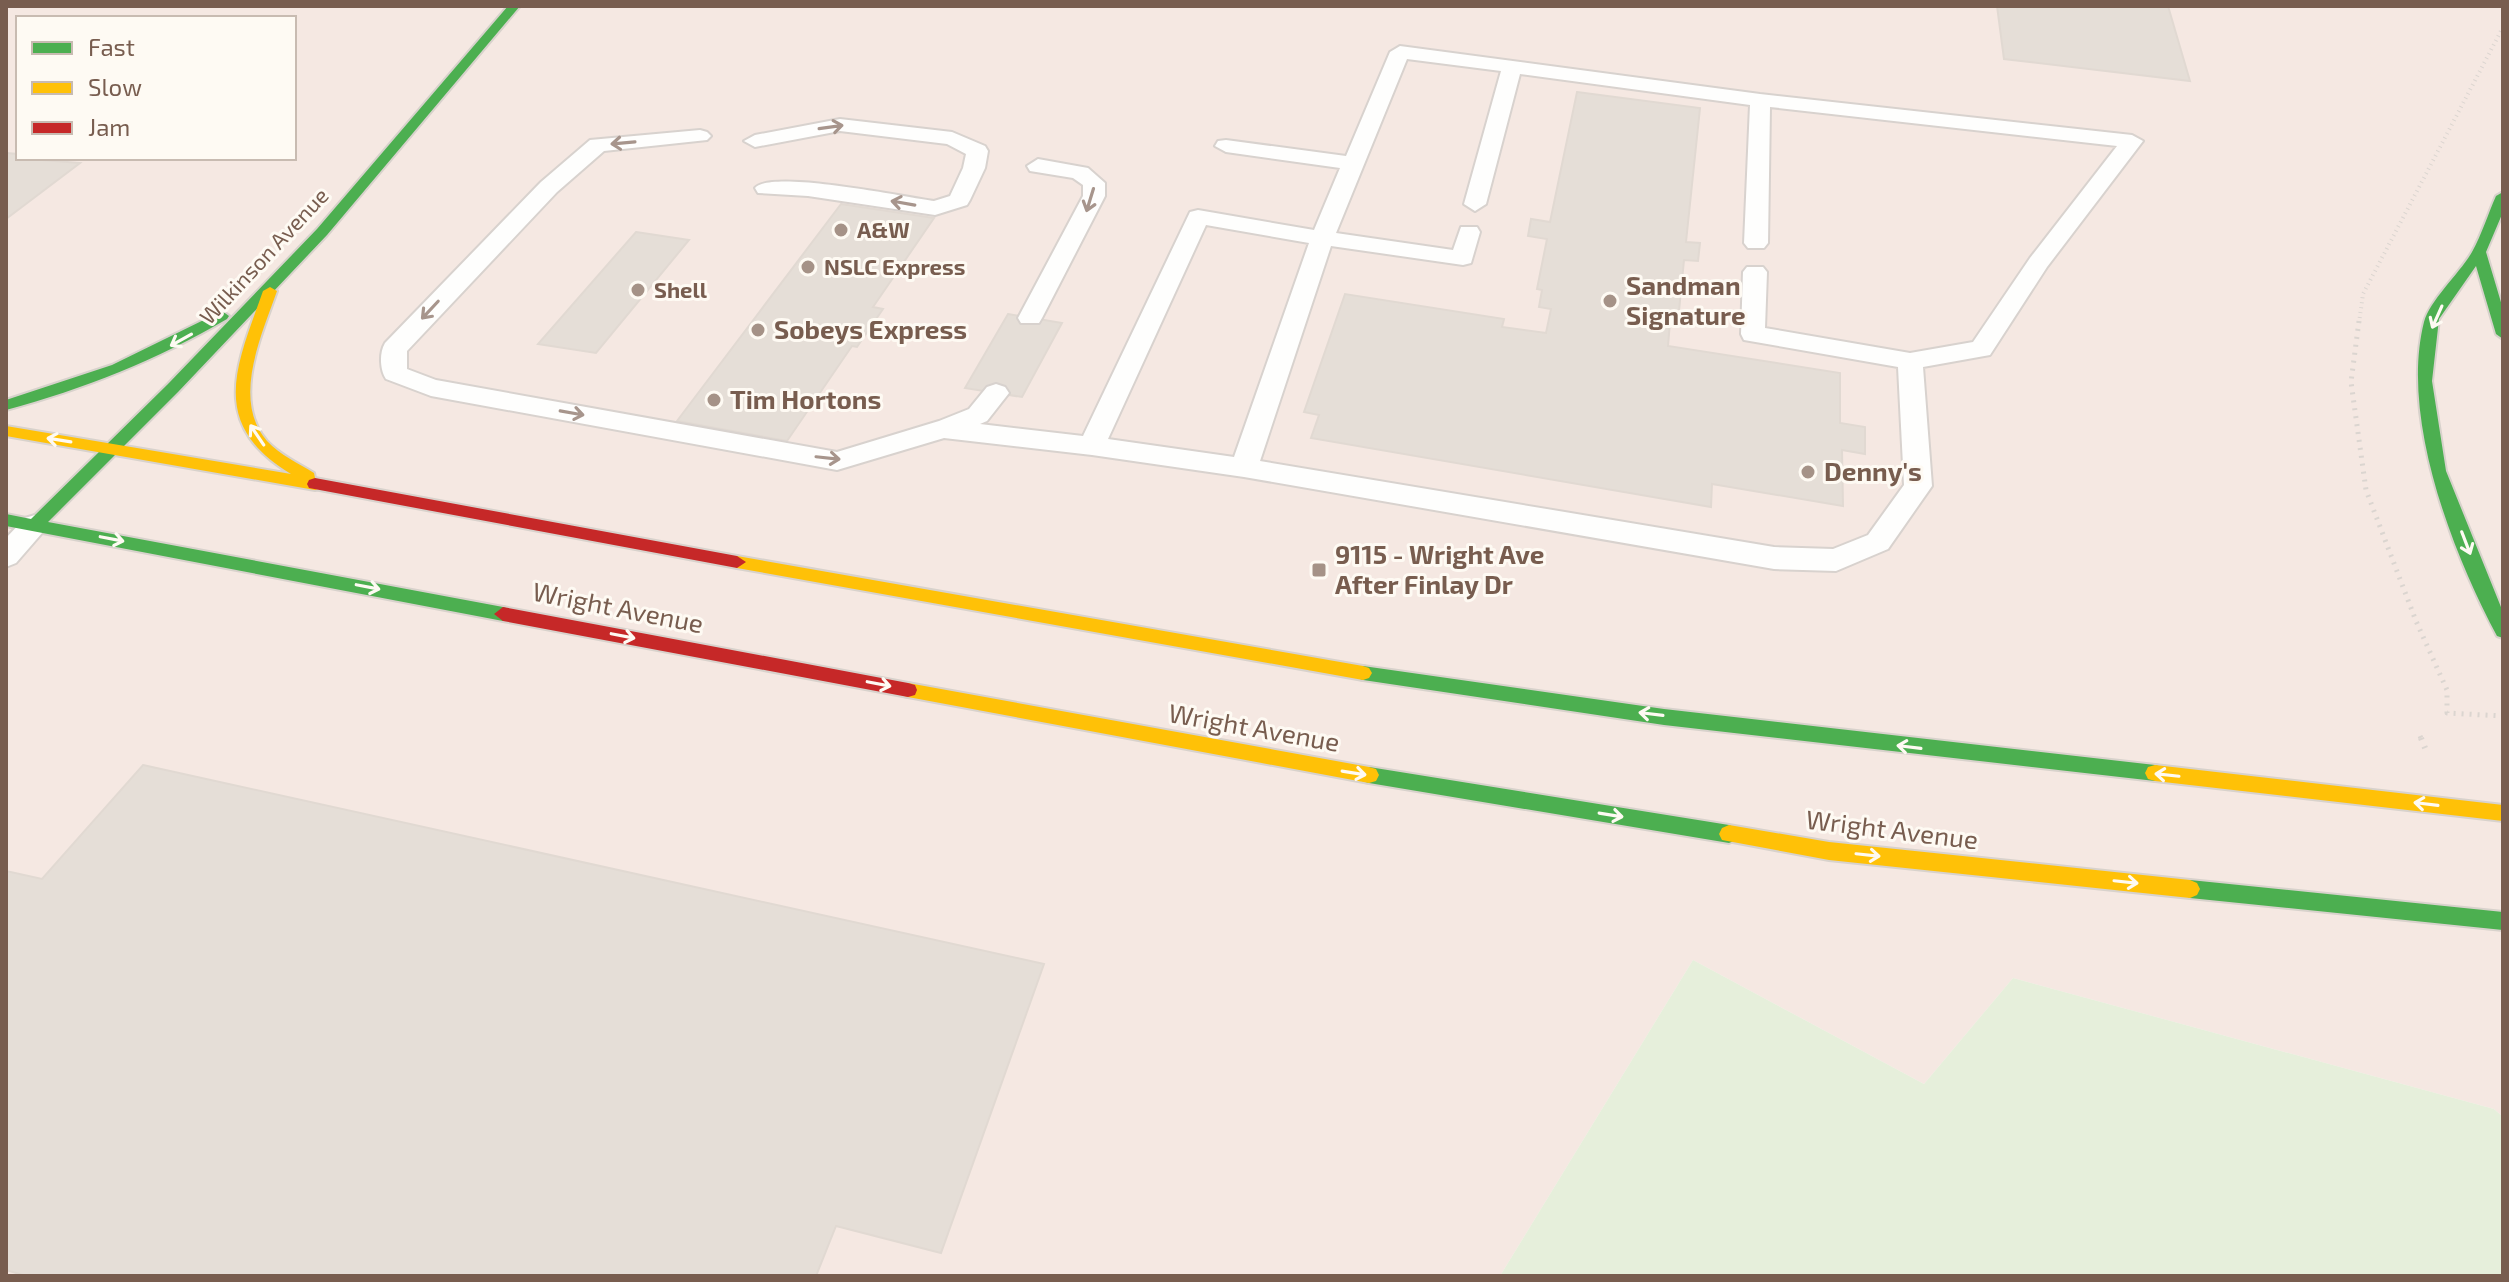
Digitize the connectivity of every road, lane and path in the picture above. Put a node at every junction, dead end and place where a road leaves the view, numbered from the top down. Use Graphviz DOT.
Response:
graph roads {
  1 [pos="514,6"];
  2 [pos="1512,67"];
  3 [pos="1760,100"];
  4 [pos="700,136"];
  5 [pos="755,141"];
  6 [pos="1226,146"];
  7 [pos="1351,163"];
  8 [pos="1038,166"];
  9 [pos="766,188"];
  10 [pos="2503,196"];
  11 [pos="1475,204"];
  12 [pos="1469,232"];
  13 [pos="1322,238"];
  14 [pos="1756,243"];
  15 [pos="2479,252"];
  16 [pos="1755,272"];
  17 [pos="272,285"];
  18 [pos="1030,318"];
  19 [pos="2503,334"];
  20 [pos="1910,361"];
  21 [pos="996,393"];
  22 [pos="6,405"];
  23 [pos="6,431"];
  24 [pos="935,431"];
  25 [pos="1092,446"];
  26 [pos="113,448"];
  27 [pos="1244,468"];
  28 [pos="317,483"];
  29 [pos="6,520"];
  30 [pos="35,525"];
  31 [pos="6,556"];
  32 [pos="2416,621"];
  33 [pos="2503,631"];
  34 [pos="2503,716"];
  35 [pos="2503,813"];
  36 [pos="2503,921"];
  1 -- 17 [label="main road, Wilkinson Avenue"];
  2 -- 3 [label="lane"];
  2 -- 7 [label="lane"];
  2 -- 11 [label="lane"];
  3 -- 14 [label="lane"];
  3 -- 20 [label="lane"];
  4 -- 24 [label="lane, one-way"];
  5 -- 9 [label="lane, one-way"];
  6 -- 7 [label="lane"];
  7 -- 13 [label="lane"];
  8 -- 18 [label="lane, one-way"];
  10 -- 15 [label="main road"];
  12 -- 13 [label="lane"];
  13 -- 25 [label="lane"];
  13 -- 27 [label="lane"];
  15 -- 19 [label="main road"];
  15 -- 33 [label="main road, one-way"];
  16 -- 20 [label="lane"];
  17 -- 22 [label="main road, one-way"];
  17 -- 26 [label="main road, Wilkinson Avenue"];
  28 -- 17 [label="main road, one-way"];
  20 -- 27 [label="lane"];
  21 -- 24 [label="lane"];
  26 -- 23 [label="main road, one-way"];
  24 -- 25 [label="lane"];
  25 -- 27 [label="lane"];
  26 -- 28 [label="main road"];
  26 -- 30 [label="main road, Wilkinson Avenue"];
  35 -- 28 [label="main road, one-way"];
  29 -- 30 [label="main road, Wright Avenue"];
  30 -- 31 [label="lane"];
  30 -- 36 [label="main road, Wright Avenue, one-way"];
  32 -- 34 [label="path"];
}
